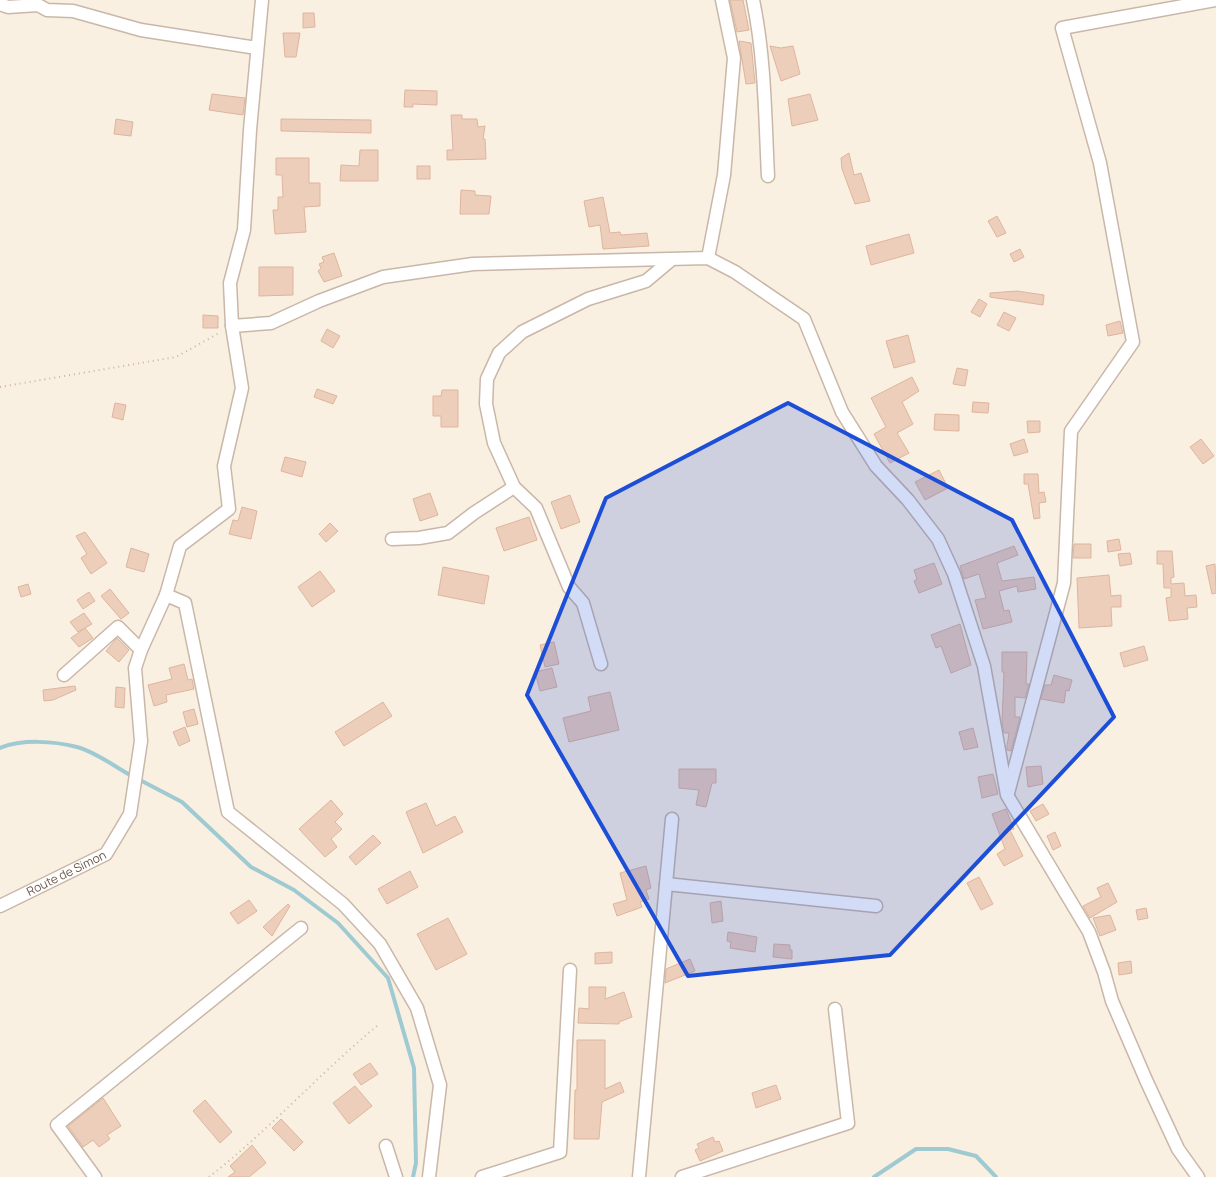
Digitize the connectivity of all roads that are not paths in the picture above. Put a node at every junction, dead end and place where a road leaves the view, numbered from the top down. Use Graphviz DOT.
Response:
graph roads {
  1 [pos="262,0"];
  2 [pos="722,0"];
  3 [pos="752,0"];
  4 [pos="1216,0"];
  5 [pos="0,4"];
  6 [pos="257,48"];
  7 [pos="768,176"];
  8 [pos="708,258"];
  9 [pos="671,260"];
  10 [pos="232,326"];
  11 [pos="514,487"];
  12 [pos="392,539"];
  13 [pos="166,595"];
  14 [pos="141,650"];
  15 [pos="601,664"];
  16 [pos="64,674"];
  17 [pos="1007,795"];
  18 [pos="672,819"];
  19 [pos="666,884"];
  20 [pos="0,906"];
  21 [pos="876,906"];
  22 [pos="301,928"];
  23 [pos="570,970"];
  24 [pos="835,1009"];
  25 [pos="386,1146"];
  26 [pos="95,1177"];
  27 [pos="396,1177"];
  28 [pos="429,1177"];
  29 [pos="482,1177"];
  30 [pos="639,1177"];
  31 [pos="682,1177"];
  32 [pos="1198,1177"];
  1 -- 6 [label="street"];
  2 -- 8 [label="street"];
  3 -- 7 [label="street"];
  4 -- 17 [label="street"];
  5 -- 6 [label="street"];
  6 -- 10 [label="street"];
  8 -- 9 [label="street"];
  8 -- 17 [label="street"];
  9 -- 10 [label="street"];
  9 -- 11 [label="street"];
  10 -- 13 [label="street, Route de Simon"];
  11 -- 12 [label="street"];
  11 -- 15 [label="street"];
  13 -- 14 [label="street, Route de Simon"];
  13 -- 28 [label="street"];
  14 -- 16 [label="street"];
  14 -- 20 [label="street, Route de Simon"];
  17 -- 32 [label="street"];
  18 -- 19 [label="street"];
  19 -- 21 [label="street"];
  19 -- 30 [label="street"];
  22 -- 26 [label="street"];
  23 -- 29 [label="street"];
  24 -- 31 [label="street"];
  25 -- 27 [label="street"];
}
